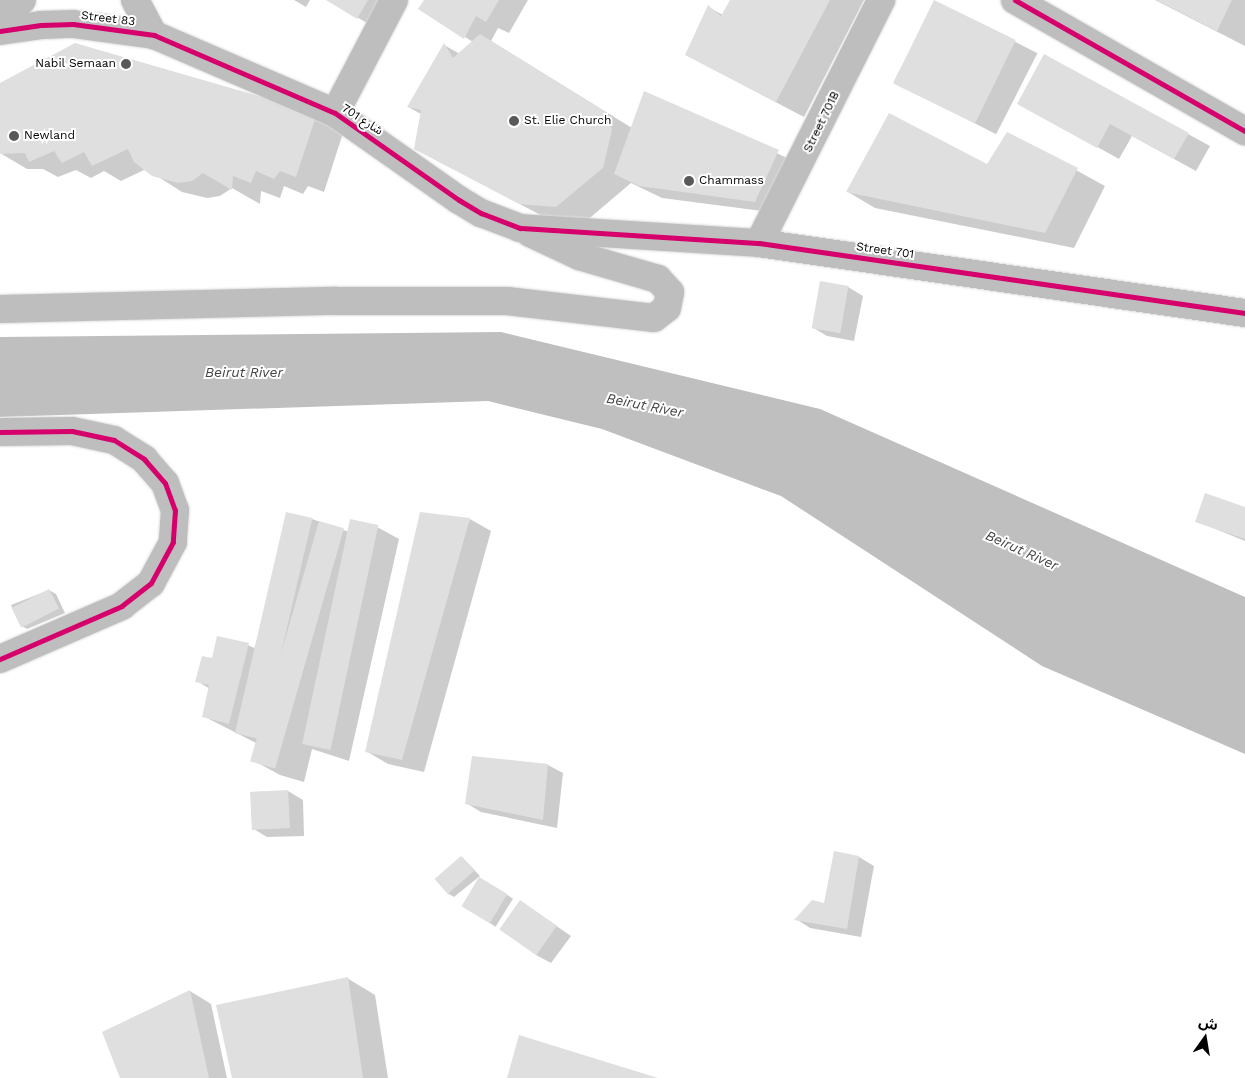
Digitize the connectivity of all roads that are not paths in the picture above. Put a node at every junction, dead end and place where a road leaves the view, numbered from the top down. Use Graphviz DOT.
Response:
graph roads {
  1 [pos="22,0"];
  2 [pos="135,0"];
  3 [pos="394,0"];
  4 [pos="881,0"];
  5 [pos="1015,0"];
  6 [pos="0,19"];
  7 [pos="0,31"];
  8 [pos="154,35"];
  9 [pos="335,113"];
  10 [pos="1245,131"];
  11 [pos="520,228"];
  12 [pos="760,243"];
  13 [pos="0,309"];
  14 [pos="1245,313"];
  15 [pos="0,432"];
  16 [pos="0,659"];
  1 -- 6 [label="street"];
  2 -- 8 [label="street, Street 83"];
  3 -- 9 [label="street"];
  4 -- 12 [label="street, Street 701B"];
  5 -- 10 [label="street"];
  7 -- 8 [label="street, Street 83"];
  8 -- 9 [label="street, شارع 701"];
  9 -- 11 [label="street, شارع 701"];
  11 -- 12 [label="street, Street 701"];
  11 -- 13 [label="street, شارع 701"];
  12 -- 14 [label="street, Street 701"];
  15 -- 16 [label="street"];
}
